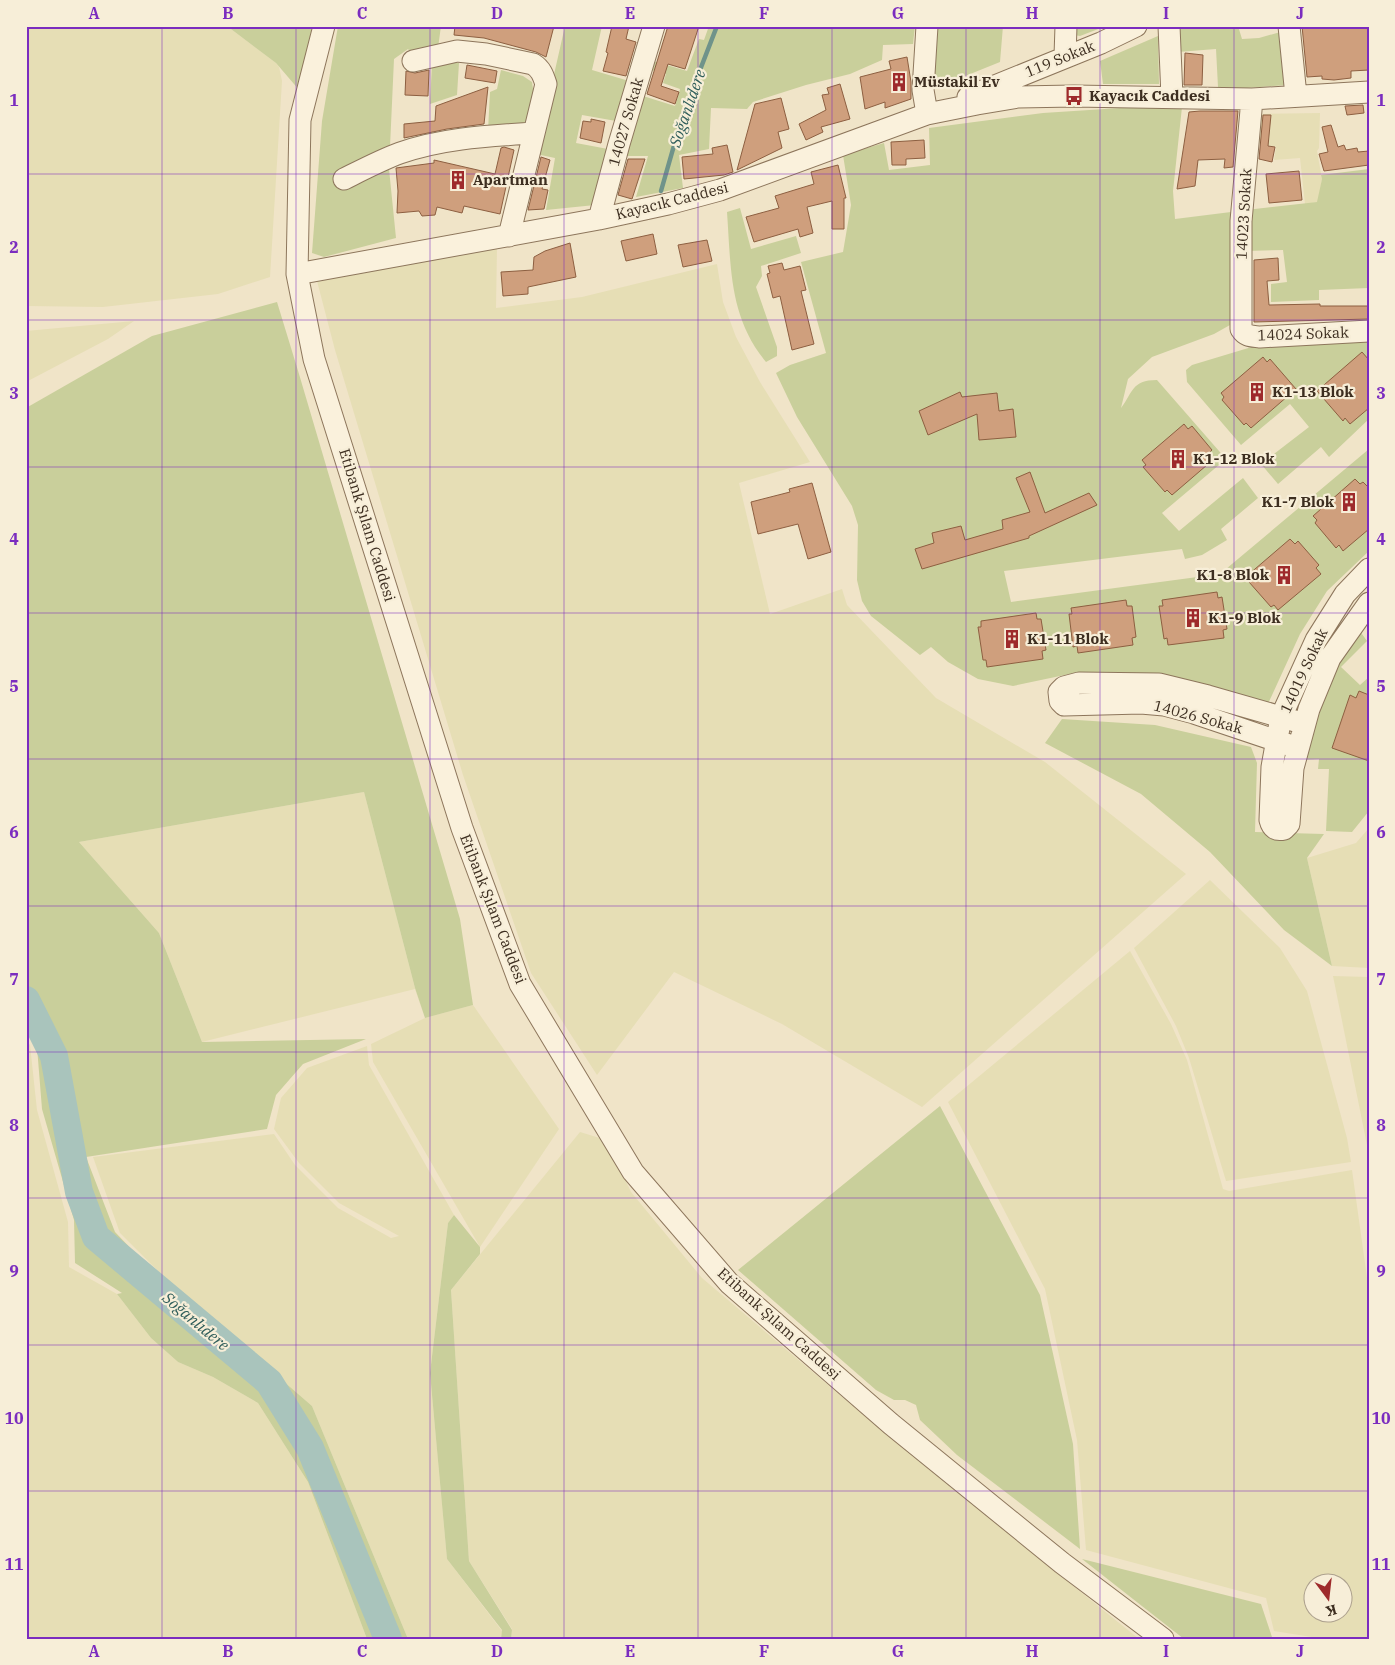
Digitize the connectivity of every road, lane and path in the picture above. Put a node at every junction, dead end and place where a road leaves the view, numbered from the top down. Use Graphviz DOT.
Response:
graph roads {
  1 [pos="324,26"];
  2 [pos="654,26"];
  3 [pos="927,26"];
  4 [pos="1066,26"];
  5 [pos="1136,26"];
  6 [pos="1169,26"];
  7 [pos="1289,26"];
  8 [pos="1065,56"];
  9 [pos="413,61"];
  10 [pos="1369,92"];
  11 [pos="1296,96"];
  12 [pos="1172,97"];
  13 [pos="1252,99"];
  14 [pos="927,114"];
  15 [pos="533,133"];
  16 [pos="344,179"];
  17 [pos="599,219"];
  18 [pos="509,236"];
  19 [pos="297,274"];
  20 [pos="1240,329"];
  21 [pos="1369,332"];
  22 [pos="1369,569"];
  23 [pos="1369,603"];
  24 [pos="1281,717"];
  25 [pos="1304,724"];
  26 [pos="1277,740"];
  27 [pos="1298,748"];
  28 [pos="1162,1639"];
  1 -- 19 [label="street, Etibank Şılam Caddesi"];
  2 -- 17 [label="street, 14027 Sokak"];
  3 -- 14 [label="street"];
  4 -- 8 [label="street"];
  5 -- 8 [label="street, 119 Sokak"];
  6 -- 12 [label="street"];
  7 -- 11 [label="street"];
  8 -- 14 [label="street, 119 Sokak"];
  9 -- 15 [label="street"];
  10 -- 11 [label="street, Kayacık Caddesi"];
  11 -- 13 [label="street, Kayacık Caddesi"];
  12 -- 13 [label="street, Kayacık Caddesi"];
  12 -- 14 [label="street, Kayacık Caddesi"];
  13 -- 20 [label="street, 14023 Sokak"];
  14 -- 17 [label="street, Kayacık Caddesi"];
  15 -- 16 [label="street"];
  15 -- 18 [label="street"];
  17 -- 18 [label="street, Kayacık Caddesi"];
  18 -- 19 [label="street, Kayacık Caddesi"];
  19 -- 28 [label="street, Etibank Şılam Caddesi"];
  20 -- 21 [label="street, 14024 Sokak"];
  22 -- 24 [label="street, 14019 Sokak"];
  23 -- 25 [label="street, 14019 Sokak"];
  24 -- 25 [label="street, 14026 Sokak"];
  24 -- 26 [label="street, 14019 Sokak"];
  24 -- 26 [label="street, 14026 Sokak"];
  25 -- 27 [label="street, 14019 Sokak"];
  26 -- 27 [label="street, 14026 Sokak"];
  26 -- 27 [label="street, 14019 Sokak"];
}
